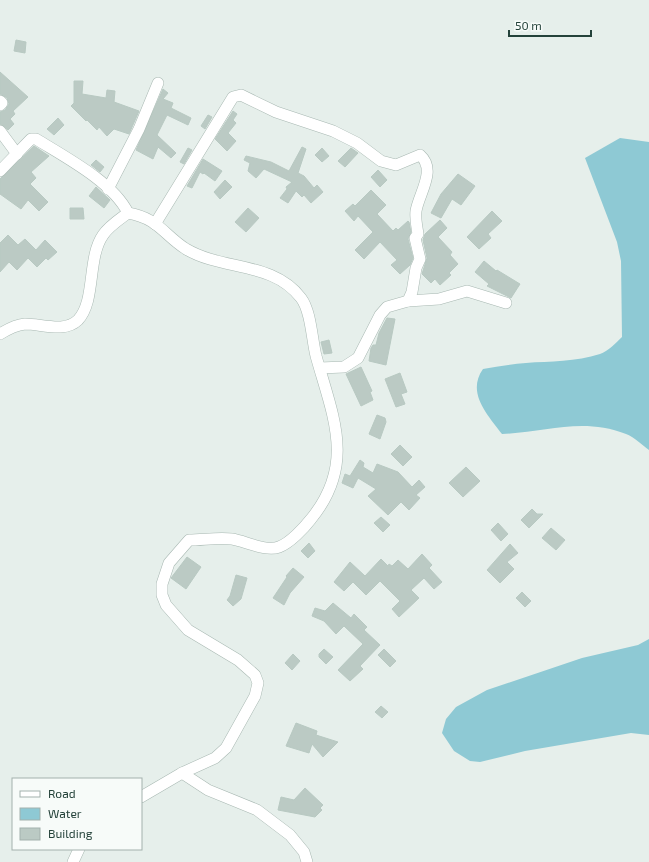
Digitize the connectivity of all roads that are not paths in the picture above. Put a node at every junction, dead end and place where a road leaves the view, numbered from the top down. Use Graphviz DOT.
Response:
graph roads {
  1 [pos="158,83"];
  2 [pos="0,101"];
  3 [pos="0,105"];
  4 [pos="0,131"];
  5 [pos="17,154"];
  6 [pos="0,171"];
  7 [pos="108,189"];
  8 [pos="128,213"];
  9 [pos="156,224"];
  10 [pos="408,301"];
  11 [pos="506,303"];
  12 [pos="0,334"];
  13 [pos="320,368"];
  14 [pos="182,773"];
  15 [pos="142,796"];
  16 [pos="79,850"];
  17 [pos="73,862"];
  18 [pos="307,862"];
  1 -- 7 [label="street"];
  2 -- 3 [label="street"];
  4 -- 5 [label="street"];
  5 -- 6 [label="street"];
  5 -- 7 [label="street"];
  7 -- 8 [label="street"];
  8 -- 9 [label="street"];
  8 -- 12 [label="street"];
  9 -- 10 [label="street"];
  9 -- 13 [label="street"];
  10 -- 11 [label="street"];
  10 -- 13 [label="street"];
  13 -- 14 [label="street"];
  14 -- 15 [label="street"];
  14 -- 18 [label="street"];
  16 -- 17 [label="street"];
}
